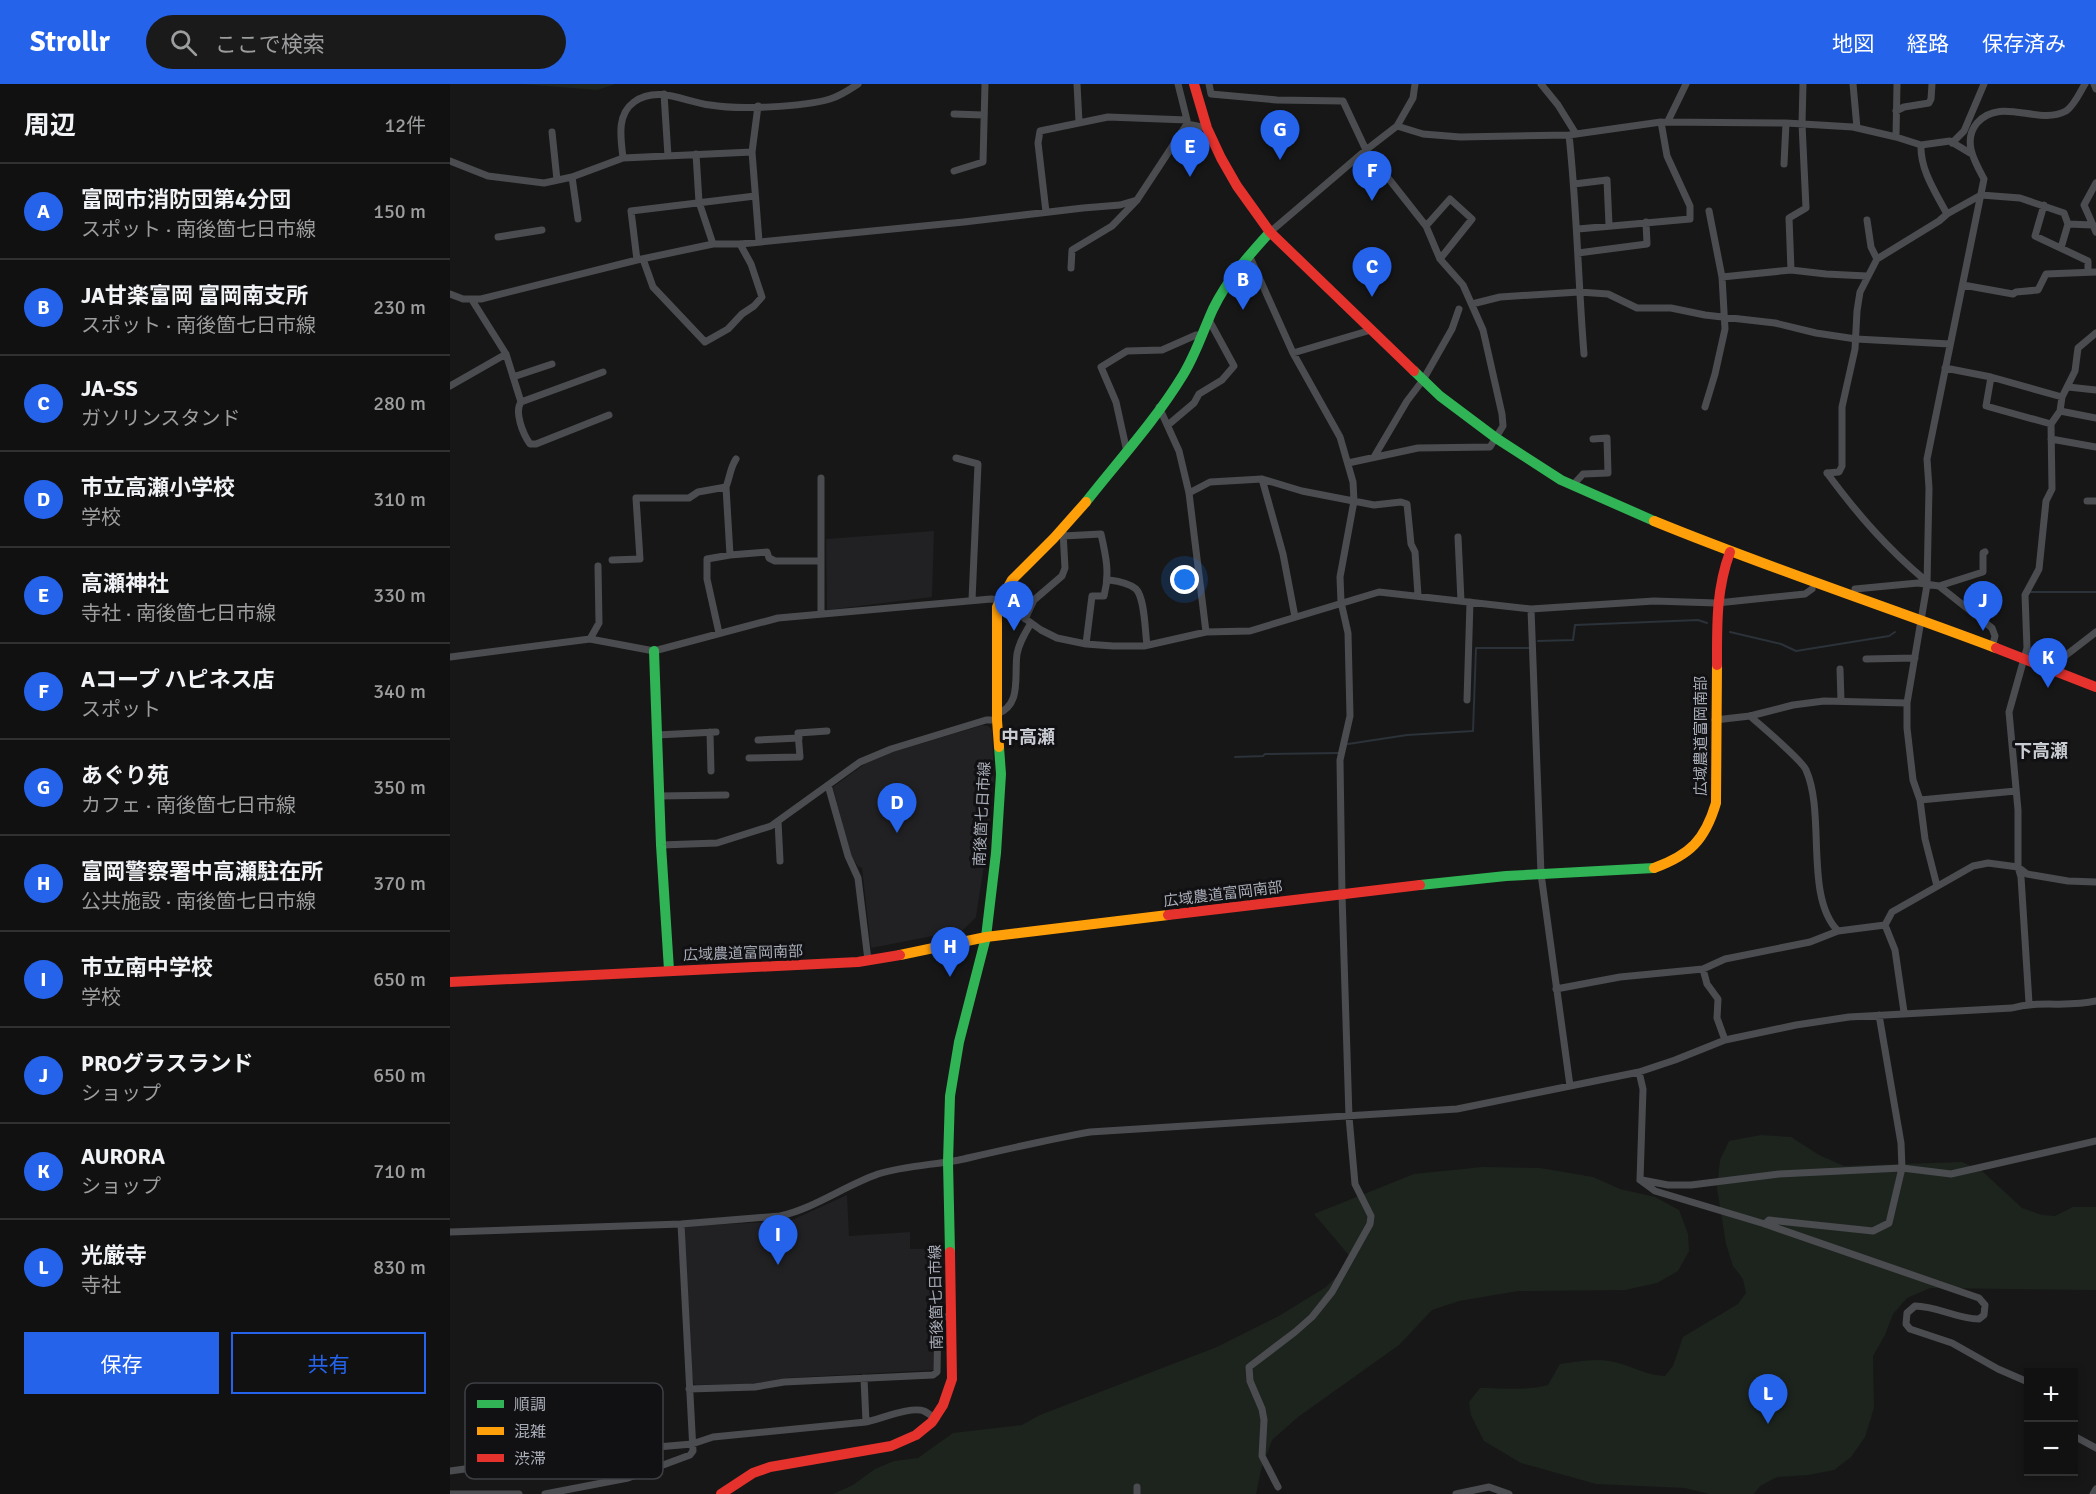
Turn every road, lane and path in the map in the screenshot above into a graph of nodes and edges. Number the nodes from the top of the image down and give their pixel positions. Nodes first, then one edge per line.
1 (858, 84) edge
2 (985, 84) edge
3 (1077, 84) edge
4 (1178, 84) edge
5 (1194, 84) edge
6 (1209, 84) edge
7 (1415, 84) edge
8 (1686, 84) edge
9 (1803, 84) edge
10 (1853, 84) edge
11 (1897, 84) edge
12 (1932, 84) edge
13 (1984, 84) edge
14 (2085, 84) edge
15 (2094, 84) edge
16 (1545, 86) edge
17 (2096, 89) edge
18 (664, 94) junction
19 (758, 106) junction
20 (1896, 111) junction
21 (954, 114) dead end
22 (983, 115) junction
23 (1665, 121) junction
24 (1187, 122) junction
25 (1079, 123) junction
26 (1786, 123) junction
27 (1802, 124) junction
28 (1397, 126) junction
29 (1207, 128) junction
30 (1857, 128) junction
31 (552, 132) dead end
32 (1572, 134) junction
33 (1896, 136) junction
34 (1952, 143) junction
35 (1921, 145) junction
36 (1366, 150) junction
37 (752, 152) junction
38 (1970, 153) junction
39 (696, 154) junction
40 (668, 156) junction
41 (623, 158) junction
42 (450, 161) edge
43 (1784, 164) dead end
44 (954, 171) dead end
45 (572, 177) junction
46 (557, 180) junction
47 (2096, 183) edge
48 (1574, 184) junction
49 (1981, 195) junction
50 (755, 196) junction
51 (1137, 200) junction
52 (699, 202) junction
53 (2044, 206) junction
54 (1708, 211) dead end
55 (1046, 212) junction
56 (1947, 214) junction
57 (578, 219) dead end
58 (1867, 220) dead end
59 (1646, 222) junction
60 (2068, 224) junction
61 (1609, 225) junction
62 (1426, 226) junction
63 (2094, 228) edge
64 (1578, 229) junction
65 (542, 230) dead end
66 (1270, 232) junction
67 (498, 237) dead end
68 (759, 242) junction
69 (713, 243) junction
70 (740, 244) junction
71 (2061, 248) junction
72 (1578, 252) junction
73 (1249, 255) junction
74 (1440, 258) junction
75 (1877, 258) junction
76 (640, 260) junction
77 (1071, 268) dead end
78 (1791, 270) junction
79 (2092, 272) edge
80 (1867, 276) junction
81 (1722, 277) junction
82 (1963, 285) junction
83 (1579, 292) junction
84 (450, 294) edge
85 (472, 300) junction
86 (1472, 304) junction
87 (1460, 309) dead end
88 (1726, 317) junction
89 (1209, 320) junction
90 (1371, 330) junction
91 (2096, 333) edge
92 (1203, 335) junction
93 (1856, 339) junction
94 (1950, 344) junction
95 (1293, 353) junction
96 (506, 354) junction
97 (1584, 354) dead end
98 (552, 364) dead end
99 (1945, 368) junction
100 (603, 372) dead end
101 (1991, 377) junction
102 (513, 378) junction
103 (1423, 380) junction
104 (450, 386) edge
105 (2068, 387) junction
106 (2096, 390) edge
107 (2062, 397) junction
108 (521, 402) junction
109 (1706, 407) dead end
110 (1159, 408) junction
111 (2060, 411) junction
112 (609, 415) dead end
113 (2096, 418) edge
114 (2051, 424) junction
115 (1168, 425) junction
116 (1496, 438) junction
117 (1593, 439) dead end
118 (2051, 439) junction
119 (2096, 447) edge
120 (1127, 452) junction
121 (956, 458) dead end
122 (1374, 458) junction
123 (736, 459) dead end
124 (1348, 463) junction
125 (821, 478) dead end
126 (1262, 479) junction
127 (1573, 485) junction
128 (726, 487) junction
129 (1189, 493) junction
130 (1354, 501) junction
131 (2087, 501) dead end
132 (2096, 501) edge
133 (1063, 532) junction
134 (1458, 537) dead end
135 (1730, 552) junction
136 (1985, 552) dead end
137 (730, 555) junction
138 (612, 560) dead end
139 (821, 561) junction
140 (598, 566) dead end
141 (1109, 580) junction
142 (1926, 583) junction
143 (1939, 586) junction
144 (1812, 589) dead end
145 (1855, 589) dead end
146 (1418, 595) junction
147 (972, 600) junction
148 (999, 600) junction
149 (1461, 601) junction
150 (1341, 602) junction
151 (1470, 602) junction
152 (1717, 603) junction
153 (1531, 609) junction
154 (821, 614) junction
155 (1295, 616) junction
156 (1922, 620) junction
157 (1028, 621) junction
158 (1206, 632) junction
159 (2096, 632) edge
160 (719, 633) junction
161 (590, 639) junction
162 (1086, 644) junction
163 (1147, 645) junction
164 (1992, 648) junction
165 (654, 651) junction
166 (450, 657) edge
167 (1915, 658) junction
168 (1866, 659) dead end
169 (2024, 660) junction
170 (1840, 669) dead end
171 (2055, 672) junction
172 (2096, 687) edge
173 (1467, 700) dead end
174 (1841, 701) junction
175 (1907, 703) junction
176 (1750, 716) junction
177 (997, 717) junction
178 (1715, 720) junction
179 (827, 731) dead end
180 (657, 735) junction
181 (799, 738) junction
182 (758, 740) dead end
183 (749, 758) dead end
184 (711, 771) dead end
185 (828, 785) junction
186 (2016, 791) junction
187 (726, 795) dead end
188 (659, 796) junction
189 (1920, 800) junction
190 (778, 821) junction
191 (661, 845) junction
192 (780, 861) dead end
193 (2018, 867) junction
194 (1541, 874) junction
195 (2096, 882) edge
196 (1937, 886) junction
197 (1342, 895) junction
198 (1886, 925) junction
199 (1838, 931) junction
200 (986, 937) junction
201 (868, 960) junction
202 (1703, 969) junction
203 (669, 970) junction
204 (450, 982) edge
205 (1556, 989) junction
206 (2096, 1001) edge
207 (2029, 1003) junction
208 (1904, 1012) junction
209 (1879, 1015) junction
210 (1725, 1040) junction
211 (1639, 1072) junction
212 (1570, 1086) junction
213 (1349, 1117) junction
214 (2096, 1141) edge
215 (948, 1162) junction
216 (1902, 1168) junction
217 (1640, 1180) junction
218 (681, 1224) junction
219 (1765, 1224) junction
220 (450, 1232) edge
221 (952, 1317) junction
222 (864, 1378) junction
223 (2024, 1380) edge
224 (689, 1389) junction
225 (936, 1419) junction
226 (866, 1422) junction
227 (2078, 1439) edge
228 (692, 1444) junction
229 (663, 1446) edge
230 (2096, 1448) edge
231 (663, 1465) edge
232 (465, 1469) edge
233 (450, 1471) edge
234 (623, 1479) edge
235 (1278, 1487) dead end
236 (2096, 1489) edge
237 (450, 1494) edge
238 (519, 1494) edge
239 (545, 1494) edge
240 (722, 1494) edge
241 (1456, 1494) edge
242 (1509, 1494) edge
243 (2093, 1494) edge

1 - 19 street
2 - 22 street
3 - 25 street
4 - 24 street
5 - 29 street
6 - 36 street
7 - 28 street
8 - 23 street
9 - 27 street
10 - 30 street
11 - 20 street
12 - 20 street
13 - 34 street
14 - 38 street
15 - 17 street
16 - 32 street
18 - 19 street
18 - 40 street
18 - 41 street
19 - 37 street
20 - 33 street
21 - 22 street
22 - 44 street
23 - 26 street
23 - 32 street
23 - 59 street
24 - 25 street
24 - 29 street
24 - 51 street
25 - 55 street
26 - 27 street
26 - 43 street
27 - 30 street
27 - 78 street
28 - 32 street
28 - 36 street
29 - 66 street
30 - 33 street
31 - 46 street
32 - 48 street
33 - 35 street
34 - 35 street
34 - 38 street
35 - 56 street
36 - 62 street
36 - 66 street
37 - 39 street
37 - 50 street
38 - 49 street
39 - 40 street
39 - 52 street
40 - 41 street
41 - 45 street
42 - 46 street
45 - 46 street
45 - 57 street
47 - 63 street
48 - 61 street
48 - 64 street
49 - 53 street
49 - 56 street
49 - 82 street
50 - 52 street
50 - 68 street
51 - 55 street
51 - 77 street
52 - 69 street
52 - 76 street
53 - 60 street
53 - 71 street
54 - 81 street
55 - 68 street
56 - 75 street
58 - 75 street
59 - 61 street
59 - 72 street
60 - 63 street
60 - 71 street
61 - 64 street
62 - 74 street
62 - 74 street
64 - 72 street
65 - 67 street
66 - 73 street, 南後箇七日市線
66 - 90 street
68 - 70 street
69 - 70 street
69 - 76 street
70 - 76 street
71 - 79 street
72 - 83 street
73 - 89 street, 南後箇七日市線
73 - 95 street
74 - 86 street
75 - 80 street
76 - 85 street
78 - 80 street
78 - 81 street
79 - 82 street
80 - 93 street
81 - 88 street
82 - 94 street
83 - 86 street
83 - 88 street
83 - 97 street
84 - 85 street
85 - 96 street
86 - 116 street
87 - 103 street
88 - 93 street
88 - 109 street
89 - 92 street, 南後箇七日市線
89 - 115 street
90 - 95 street
90 - 103 street
91 - 105 street
92 - 110 street, 南後箇七日市線
92 - 120 street
93 - 94 street
93 - 142 street
94 - 99 street
95 - 124 street
96 - 102 street
96 - 104 street
98 - 102 street
99 - 101 street
99 - 142 street
100 - 108 street
101 - 107 street
101 - 114 street
102 - 108 street
103 - 116 street
103 - 122 street
105 - 106 street
105 - 107 street
107 - 111 street
108 - 112 street
110 - 115 street
110 - 120 street, 南後箇七日市線
111 - 113 street
111 - 114 street
114 - 118 street
115 - 129 street
116 - 122 street
116 - 127 street
117 - 127 street
118 - 119 street
118 - 169 street
120 - 133 street, 南後箇七日市線
121 - 147 street
122 - 124 street
123 - 128 street
124 - 130 street
125 - 139 street
126 - 129 street
126 - 130 street
126 - 155 street
127 - 135 street
128 - 137 street
128 - 138 street
129 - 158 street
130 - 146 street
130 - 150 street
131 - 132 street
133 - 141 street
133 - 148 street, 南後箇七日市線
133 - 157 street
134 - 149 street
135 - 152 street, 広域農道富岡南部
135 - 156 street
136 - 143 street
137 - 139 street
137 - 160 street
139 - 154 street
140 - 161 street
141 - 162 street
141 - 163 street
142 - 143 street
142 - 145 street
142 - 156 street
143 - 164 street
144 - 152 street
146 - 149 street
146 - 150 street
147 - 148 street
147 - 154 street
148 - 157 street
148 - 177 street, 南後箇七日市線
149 - 151 street
150 - 155 street
150 - 197 street
151 - 153 street
151 - 173 street
152 - 153 street
152 - 178 street, 広域農道富岡南部
153 - 194 street
154 - 160 street
155 - 158 street
156 - 164 street
156 - 167 street
157 - 162 street
157 - 177 street
158 - 163 street
159 - 171 street
160 - 165 street
161 - 165 street
161 - 166 street
162 - 163 street
164 - 169 street
165 - 180 street
167 - 168 street
167 - 175 street
169 - 171 street
169 - 186 street
170 - 174 street
171 - 172 street
174 - 175 street
174 - 176 street
175 - 189 street
176 - 178 street
176 - 199 street
177 - 185 street
177 - 200 street, 南後箇七日市線
178 - 194 street, 広域農道富岡南部
179 - 181 street
180 - 184 street
180 - 188 street
181 - 182 street
181 - 183 street
185 - 190 street
185 - 201 street
186 - 189 street
186 - 193 street
187 - 188 street
188 - 191 street
189 - 196 street
190 - 191 street
190 - 192 street
191 - 203 street
193 - 195 street
193 - 196 street
193 - 207 street
194 - 197 street, 広域農道富岡南部
194 - 205 street
196 - 198 street
197 - 200 street, 広域農道富岡南部
197 - 213 street
198 - 199 street
198 - 208 street
199 - 202 street
200 - 201 street, 広域農道富岡南部
200 - 215 street, 南後箇七日市線
201 - 203 street, 広域農道富岡南部
202 - 205 street
202 - 210 street
203 - 204 street, 広域農道富岡南部
205 - 212 street
206 - 207 street
207 - 208 street
208 - 209 street
209 - 210 street
209 - 216 street
210 - 211 street
211 - 212 street
211 - 217 street
212 - 213 street
213 - 215 street
213 - 235 street
214 - 216 street
215 - 218 street
215 - 221 street, 南後箇七日市線
216 - 217 street
216 - 219 street
217 - 219 street
218 - 220 street
218 - 224 street
219 - 223 street
221 - 222 street
221 - 225 street, 南後箇七日市線
222 - 224 street
222 - 226 street
224 - 228 street
225 - 226 street
225 - 240 street
226 - 228 street
227 - 230 street
228 - 229 street
228 - 231 street
232 - 233 street
234 - 239 street
236 - 243 street
237 - 238 street
241 - 242 street

